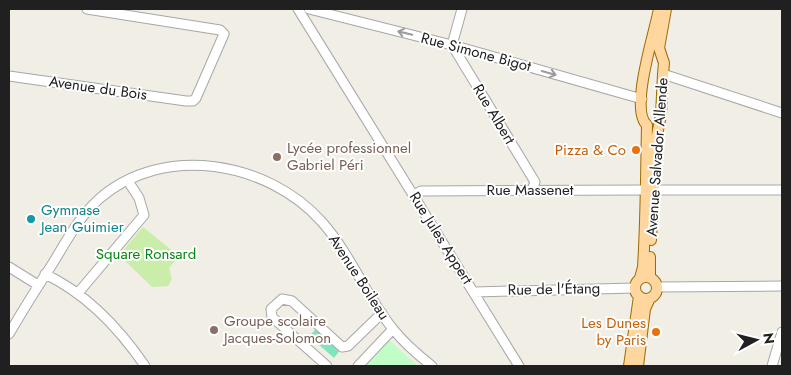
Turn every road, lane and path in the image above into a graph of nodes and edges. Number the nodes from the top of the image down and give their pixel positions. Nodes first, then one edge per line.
1 (87, 9) edge
2 (298, 9) edge
3 (309, 9) edge
4 (462, 9) edge
5 (659, 9) edge
6 (452, 45) junction
7 (649, 56) junction
8 (660, 56) junction
9 (664, 74) junction
10 (9, 76) edge
11 (642, 99) junction
12 (782, 113) edge
13 (658, 124) junction
14 (647, 125) junction
15 (128, 181) junction
16 (532, 190) junction
17 (651, 190) junction
18 (782, 190) edge
19 (414, 195) junction
20 (9, 267) edge
21 (45, 274) junction
22 (645, 277) junction
23 (38, 285) junction
24 (782, 286) edge
25 (657, 287) junction
26 (474, 292) junction
27 (636, 292) junction
28 (78, 293) junction
29 (650, 298) junction
30 (382, 314) junction
31 (393, 329) junction
32 (782, 332) edge
33 (9, 334) edge
34 (145, 366) edge
35 (327, 366) edge
36 (358, 366) edge
37 (432, 366) edge
38 (519, 366) edge
39 (629, 366) edge
40 (638, 366) edge
41 (772, 366) edge

1 - 10 street, Avenue du Bois
2 - 19 street, Rue Jules Appert
6 -> 3 street, Rue Simone Bigot
4 - 6 street
5 - 7 main road, Avenue Salvador Allende
5 - 8 main road, Avenue Salvador Allende
6 -> 11 street, Rue Simone Bigot
6 - 16 street, Rue Albert
7 - 8 main road
7 - 11 main road, Avenue Salvador Allende
8 - 9 main road, Avenue Salvador Allende
9 - 12 street
9 - 13 main road, Avenue Salvador Allende
11 - 14 main road, Avenue Salvador Allende
13 - 14 main road
13 - 17 main road, Avenue Salvador Allende
14 - 17 main road, Avenue Salvador Allende
15 - 21 street, Avenue Boileau
15 - 28 street
15 - 30 street, Avenue Boileau
16 - 17 street, Rue Massenet
16 - 19 street, Rue Massenet
17 - 18 street, Rue Massenet
17 - 22 main road, Avenue Salvador Allende
19 - 26 street, Rue Jules Appert
20 - 23 street
21 - 23 street, Avenue Boileau
21 - 28 street
22 - 25 main road
22 - 27 main road, Avenue Salvador Allende
23 - 33 street, Avenue Boileau
24 - 25 street
25 - 29 main road
26 - 27 street, Rue de l'Étang
26 - 38 street, Rue Jules Appert
27 - 29 main road
27 - 39 main road, Avenue Salvador Allende
28 - 34 street
29 - 40 main road
30 - 31 street, Avenue Boileau
30 - 35 street
31 - 36 street
31 - 37 street, Avenue Boileau
32 - 41 street

